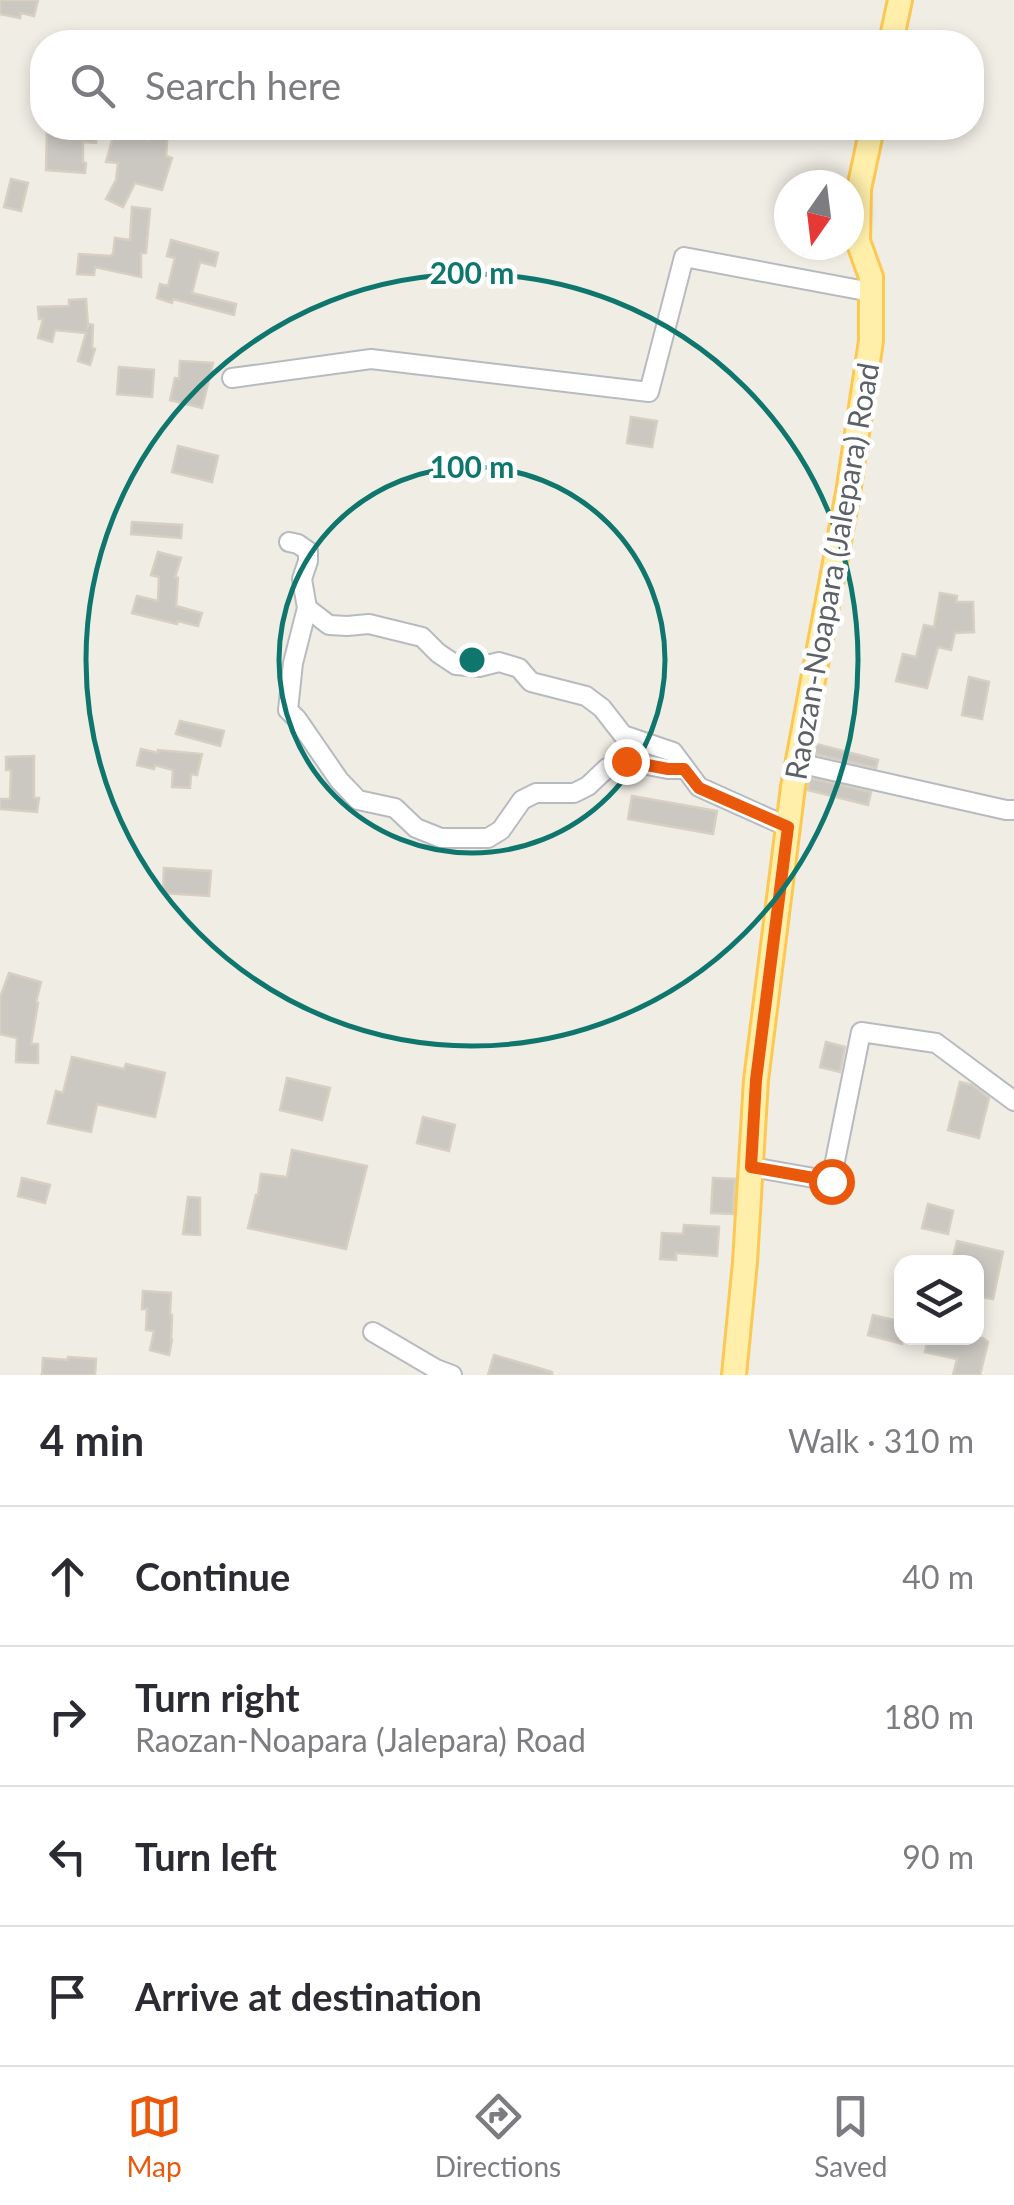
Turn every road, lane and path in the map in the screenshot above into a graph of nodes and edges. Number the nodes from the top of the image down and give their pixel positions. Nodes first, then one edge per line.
1 (900, 0) edge
2 (893, 30) edge
3 (869, 140) edge
4 (871, 292) junction
5 (232, 378) dead end
6 (289, 542) dead end
7 (307, 608) junction
8 (798, 763) junction
9 (684, 769) junction
10 (1014, 810) edge
11 (788, 827) junction
12 (1014, 1102) edge
13 (751, 1167) junction
14 (373, 1332) dead end
15 (452, 1375) edge
16 (734, 1375) edge

1 - 2 main road
3 - 4 main road, Raozan-Noapara (Jalepara) Road
4 - 5 street
4 - 8 main road, Raozan-Noapara (Jalepara) Road
6 - 7 street
7 - 9 street
7 - 9 street
8 - 10 street
8 - 11 main road, Raozan-Noapara (Jalepara) Road
9 - 11 street
11 - 13 main road, Raozan-Noapara (Jalepara) Road
12 - 13 street
13 - 16 main road, Raozan-Noapara (Jalepara) Road
14 - 15 street

